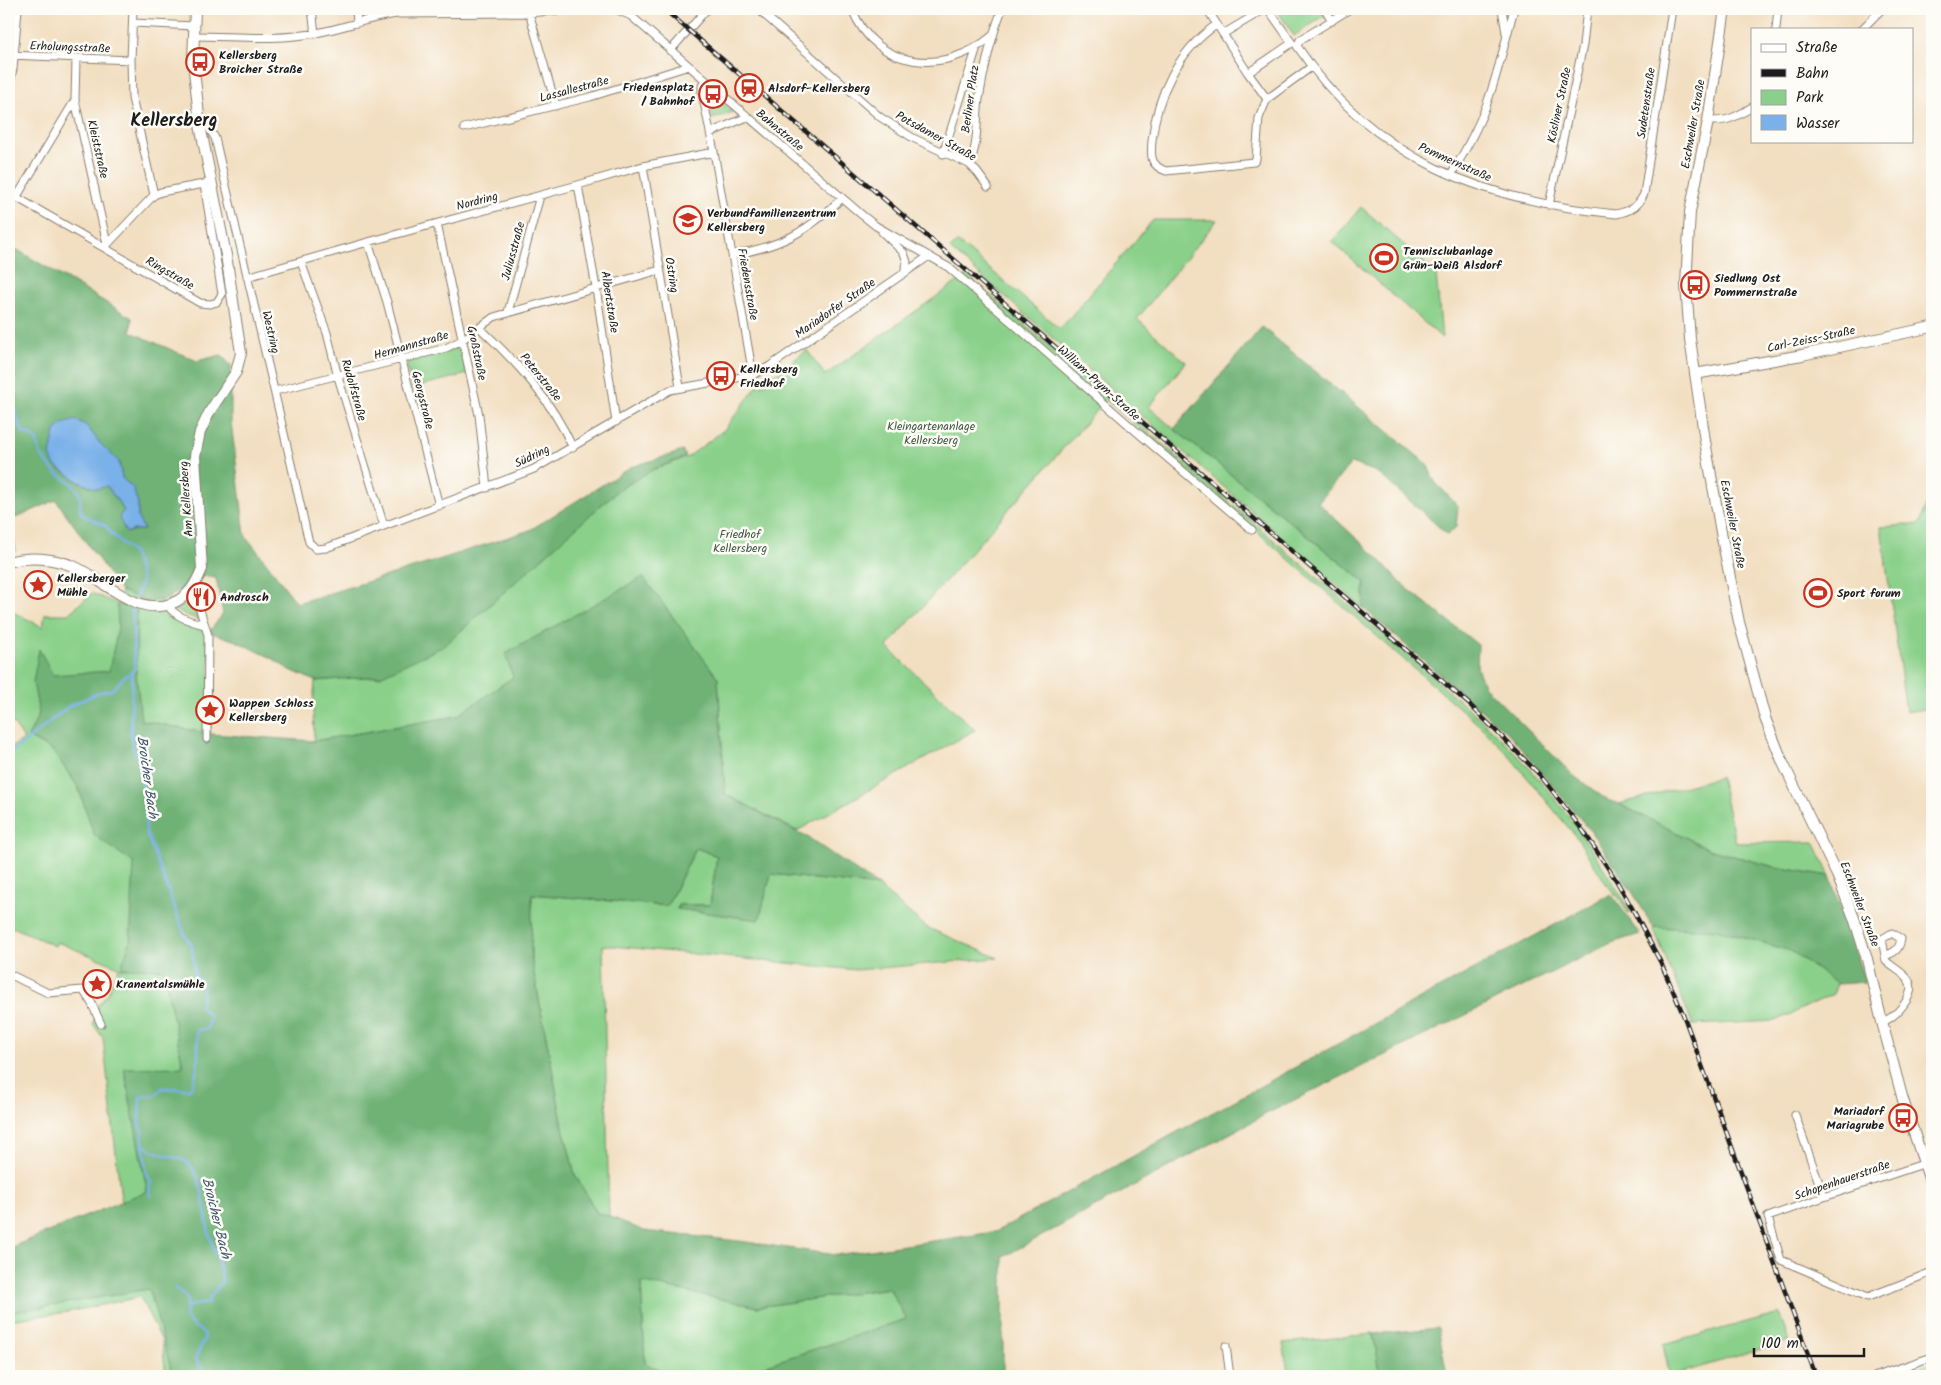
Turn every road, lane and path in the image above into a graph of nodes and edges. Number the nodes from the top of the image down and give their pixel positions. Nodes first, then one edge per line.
1 (18, 9) edge
2 (134, 9) edge
3 (195, 9) edge
4 (312, 9) edge
5 (356, 9) edge
6 (571, 9) edge
7 (615, 9) edge
8 (707, 9) edge
9 (758, 9) edge
10 (775, 9) edge
11 (852, 9) edge
12 (1002, 9) edge
13 (1207, 9) edge
14 (1267, 9) edge
15 (1325, 9) edge
16 (1350, 9) edge
17 (1502, 9) edge
18 (1514, 9) edge
19 (1587, 9) edge
20 (1672, 9) edge
21 (1724, 9) edge
22 (1778, 9) edge
23 (1882, 9) edge
24 (529, 11) edge
25 (768, 18) junction
26 (1332, 21) junction
27 (132, 23) junction
28 (357, 23) junction
29 (1216, 25) junction
30 (1776, 28) edge
31 (1863, 28) edge
32 (194, 31) junction
33 (315, 34) junction
34 (1223, 34) junction
35 (992, 36) junction
36 (1506, 43) junction
37 (977, 46) junction
38 (670, 51) junction
39 (12, 55) edge
40 (76, 59) junction
41 (131, 60) junction
42 (689, 66) junction
43 (1311, 67) junction
44 (1248, 73) junction
45 (705, 80) junction
46 (9, 86) edge
47 (1267, 99) junction
48 (75, 100) junction
49 (556, 106) junction
50 (1751, 108) edge
51 (747, 117) junction
52 (1708, 121) junction
53 (200, 125) junction
54 (464, 128) dead end
55 (710, 133) junction
56 (714, 152) junction
57 (944, 154) junction
58 (969, 164) junction
59 (643, 166) junction
60 (1451, 175) junction
61 (208, 183) junction
62 (578, 185) junction
63 (988, 187) dead end
64 (9, 193) edge
65 (154, 195) junction
66 (540, 196) junction
67 (16, 198) junction
68 (842, 198) junction
69 (1641, 200) joint
70 (1549, 205) junction
71 (437, 224) junction
72 (876, 226) junction
73 (368, 242) junction
74 (106, 246) junction
75 (732, 255) junction
76 (929, 256) junction
77 (301, 262) junction
78 (660, 270) junction
79 (904, 273) junction
80 (247, 277) junction
81 (596, 288) junction
82 (508, 312) junction
83 (1932, 327) edge
84 (480, 328) junction
85 (462, 340) junction
86 (402, 360) junction
87 (1695, 374) junction
88 (753, 375) junction
89 (338, 377) junction
90 (680, 387) junction
91 (275, 391) junction
92 (616, 422) junction
93 (573, 448) junction
94 (488, 488) junction
95 (439, 506) junction
96 (384, 526) junction
97 (1252, 530) dead end
98 (316, 549) joint
99 (9, 562) edge
100 (193, 588) junction
101 (167, 605) junction
102 (205, 625) junction
103 (207, 739) dead end
104 (1886, 956) dead end
105 (9, 974) edge
106 (1882, 1022) junction
107 (101, 1024) dead end
108 (1795, 1115) dead end
109 (1928, 1163) edge
110 (1932, 1187) edge
111 (1824, 1197) junction
112 (1932, 1272) edge
113 (1226, 1346) dead end
114 (1932, 1357) edge
115 (1230, 1376) edge
116 (1876, 1376) edge

1 - 39 street
2 - 27 street
3 - 32 street, Am Kellersberg
4 - 33 street
5 - 28 street
6 - 24 street
7 - 38 street, Bahnstraße
8 - 38 street
9 - 25 street, Potsdamer Straße
10 - 25 street
11 - 37 street
12 - 35 street, Berliner Platz
13 - 29 street
14 - 34 street
14 - 44 street
15 - 26 street
16 - 26 street
17 - 36 street
18 - 36 street
19 - 70 street, Kösliner Straße
20 - 69 street, Sudetenstraße
21 - 52 street, Eschweiler Straße
22 - 30 street
23 - 31 street
24 - 28 street
24 - 49 street
25 - 57 street, Potsdamer Straße
26 - 43 street, Pommernstraße
27 - 32 street
27 - 41 street
28 - 33 street
29 - 34 street
29 - 47 street
32 - 33 street
32 - 53 street, Am Kellersberg
34 - 44 street
35 - 37 street
35 - 58 street, Berliner Platz
36 - 60 street
37 - 57 street, Berliner Platz
38 - 42 street, Bahnstraße
39 - 40 street, Erholungsstraße
39 - 46 street
40 - 41 street, Erholungsstraße
40 - 48 street, Kleiststraße
41 - 65 street
42 - 45 street, Bahnstraße
42 - 49 street, Lassallestraße
43 - 47 street
43 - 60 street, Pommernstraße
44 - 47 street
45 - 51 street, Bahnstraße
45 - 55 street, Friedensstraße
48 - 67 street
48 - 74 street, Kleiststraße
49 - 54 street, Lassallestraße
50 - 52 street
51 - 55 street
51 - 68 street, Bahnstraße
52 - 87 street, Eschweiler Straße
53 - 61 street, Am Kellersberg
53 - 80 street, Westring
55 - 56 street, Friedensstraße
56 - 59 street, Nordring
56 - 75 street, Friedensstraße
57 - 58 street, Potsdamer Straße
58 - 63 street, Potsdamer Straße
59 - 62 street, Nordring
59 - 78 street, Ostring
60 - 70 street, Pommernstraße
61 - 65 street
61 - 74 street, Ringstraße
61 - 100 street, Am Kellersberg
62 - 66 street, Nordring
62 - 81 street, Albertstraße
64 - 67 street, Ringstraße
65 - 74 street
66 - 71 street, Nordring
66 - 82 street, Juliusstraße
67 - 74 street, Ringstraße
68 - 72 street, Bahnstraße
68 - 75 street
69 - 70 street, Pommernstraße
71 - 73 street, Nordring
71 - 85 street, Großstraße
72 - 76 street, Bahnstraße
72 - 79 street, Bahnstraße
73 - 77 street, Nordring
73 - 86 street, Georgstraße
75 - 88 street, Friedensstraße
76 - 79 street, Mariadorfer Straße
76 - 97 street, William-Prym-Straße
77 - 80 street, Nordring
77 - 89 street, Rudolfstraße
78 - 81 street, Hermannstraße
78 - 90 street, Ostring
79 - 88 street, Mariadorfer Straße
80 - 91 street, Westring
81 - 82 street, Hermannstraße
81 - 92 street, Albertstraße
82 - 84 street, Hermannstraße
83 - 87 street, Carl-Zeiss-Straße
84 - 85 street, Hermannstraße
84 - 93 street, Peterstraße
85 - 86 street, Hermannstraße
85 - 94 street, Großstraße
86 - 89 street, Hermannstraße
86 - 95 street, Georgstraße
87 - 106 street, Eschweiler Straße
88 - 90 street, Südring
89 - 91 street, Hermannstraße
89 - 96 street, Rudolfstraße
90 - 92 street, Südring
91 - 98 street, Westring
92 - 93 street, Südring
93 - 94 street, Südring
94 - 95 street, Südring
95 - 96 street, Südring
96 - 98 street, Südring
99 - 101 street
100 - 101 street
100 - 102 street
101 - 102 street
102 - 103 street
104 - 106 street, Eschweiler Straße
105 - 107 street
106 - 109 street, Eschweiler Straße
108 - 111 street
109 - 110 street, Eschweiler Straße
109 - 111 street, Schopenhauerstraße
111 - 112 street, Schopenhauerstraße
113 - 115 street
114 - 116 street

